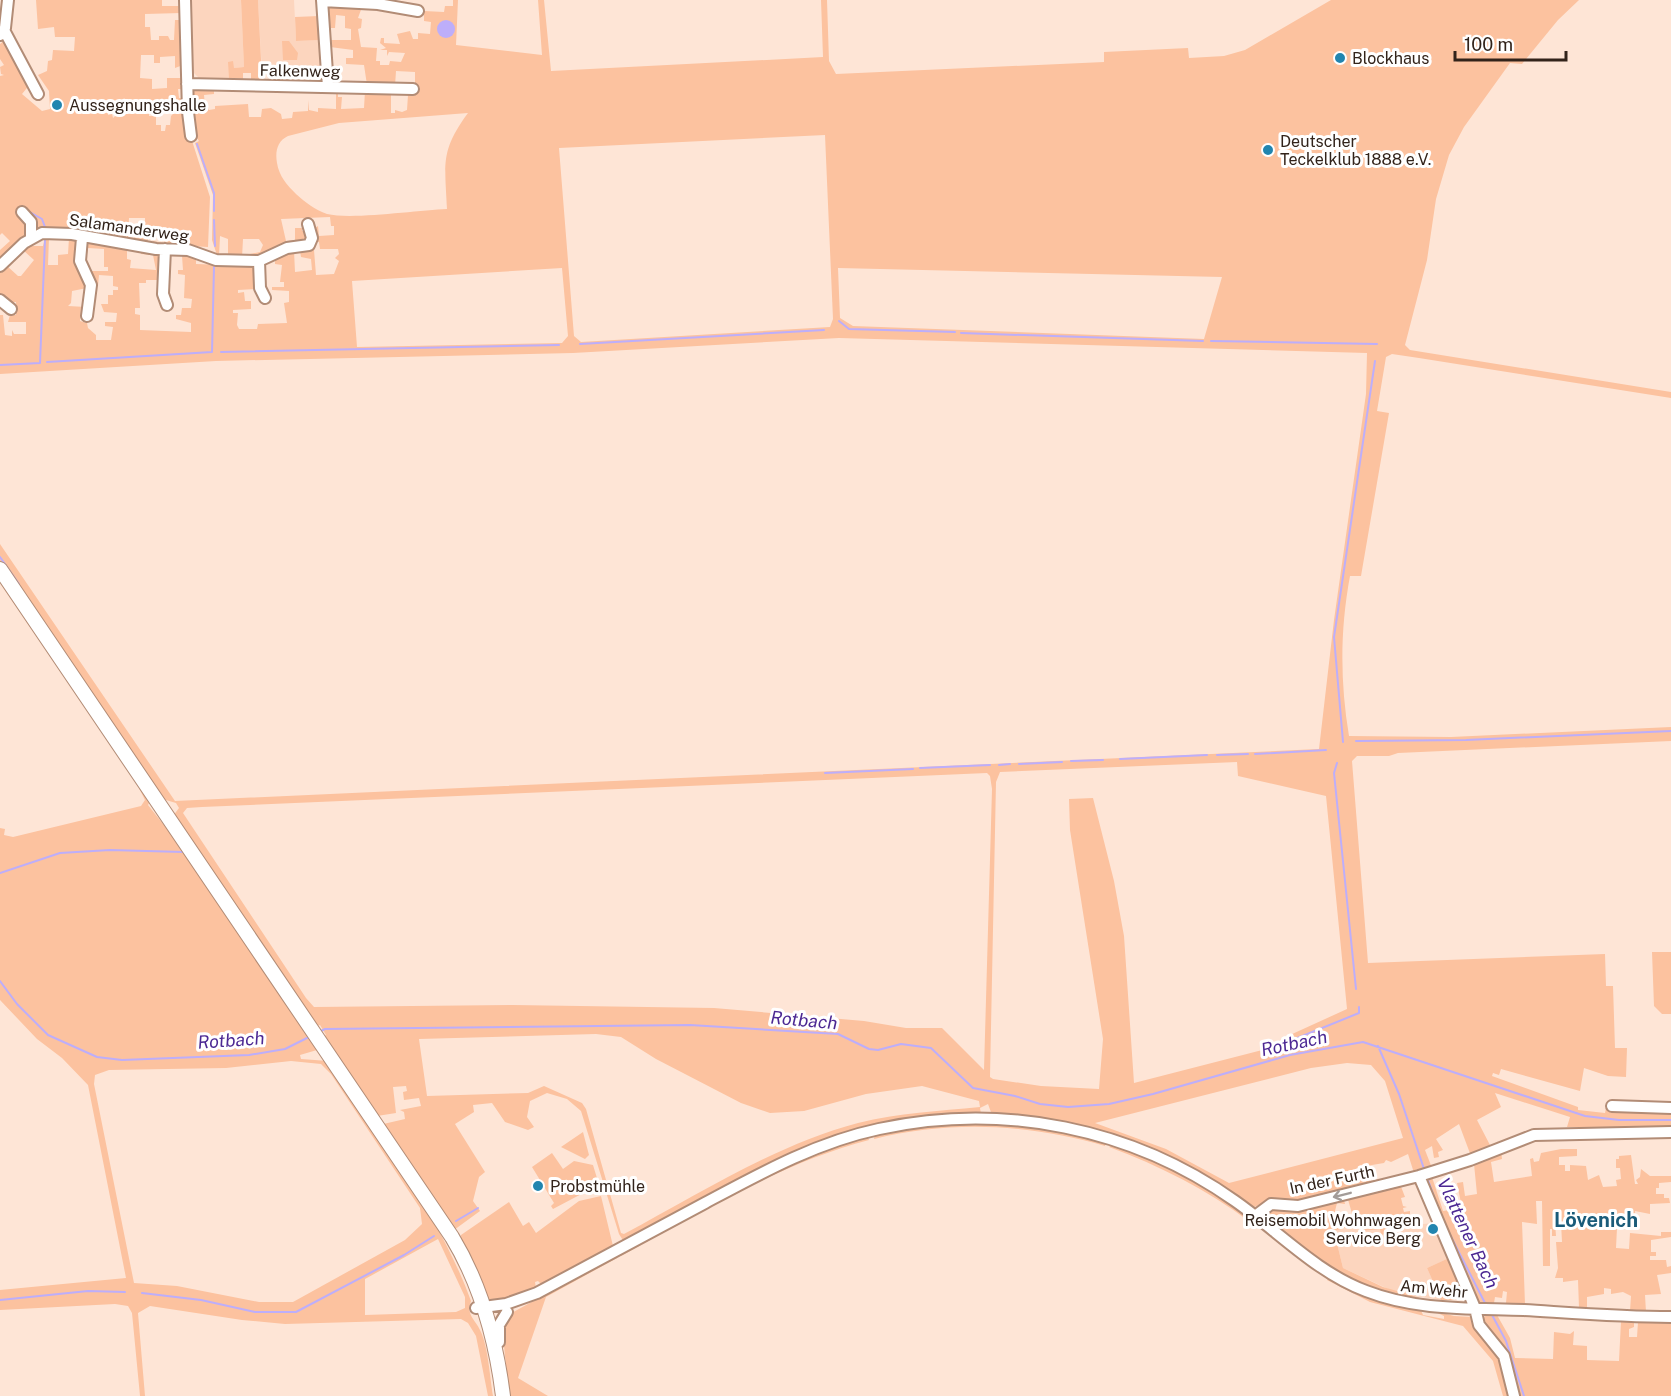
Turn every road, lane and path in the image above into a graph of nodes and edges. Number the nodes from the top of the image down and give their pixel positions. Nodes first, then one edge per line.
1 (8, 0) edge
2 (185, 0) edge
3 (322, 1) edge
4 (417, 11) dead end
5 (2, 33) edge
6 (187, 84) junction
7 (328, 87) junction
8 (413, 89) dead end
9 (38, 94) dead end
10 (191, 136) dead end
11 (22, 212) dead end
12 (308, 224) dead end
13 (82, 238) junction
14 (31, 239) junction
15 (165, 249) junction
16 (259, 261) junction
17 (0, 266) edge
18 (265, 298) dead end
19 (0, 300) edge
20 (167, 305) dead end
21 (11, 309) dead end
22 (87, 316) dead end
23 (0, 569) edge
24 (1612, 1106) dead end
25 (1671, 1108) edge
26 (1671, 1132) edge
27 (1424, 1175) junction
28 (1255, 1216) junction
29 (537, 1293) junction
30 (1484, 1309) junction
31 (507, 1312) junction
32 (482, 1314) junction
33 (1671, 1317) edge
34 (500, 1376) junction
35 (495, 1396) edge
36 (503, 1396) edge
37 (1514, 1396) edge

1 - 5 street
2 - 6 street
3 - 4 street
3 - 7 street
5 - 9 street
6 - 7 street, Falkenweg
6 - 10 street
7 - 8 street, Falkenweg
11 - 14 street
12 - 16 street, Salamanderweg
13 - 14 street, Salamanderweg
13 - 15 street, Salamanderweg
13 - 22 street
14 - 17 street
15 - 16 street, Salamanderweg
15 - 20 street
16 - 18 street
19 - 21 street
23 - 32 main road
24 - 25 street
26 - 27 street, In der Furth
27 -> 28 street, In der Furth
27 - 30 street
28 - 29 street, Am Wehr
28 - 30 street, Am Wehr
29 - 31 street
29 - 32 street
30 - 33 street, Am Wehr
30 - 37 street
31 - 32 street
31 - 34 street
32 - 34 main road
32 - 35 main road
34 - 36 main road

